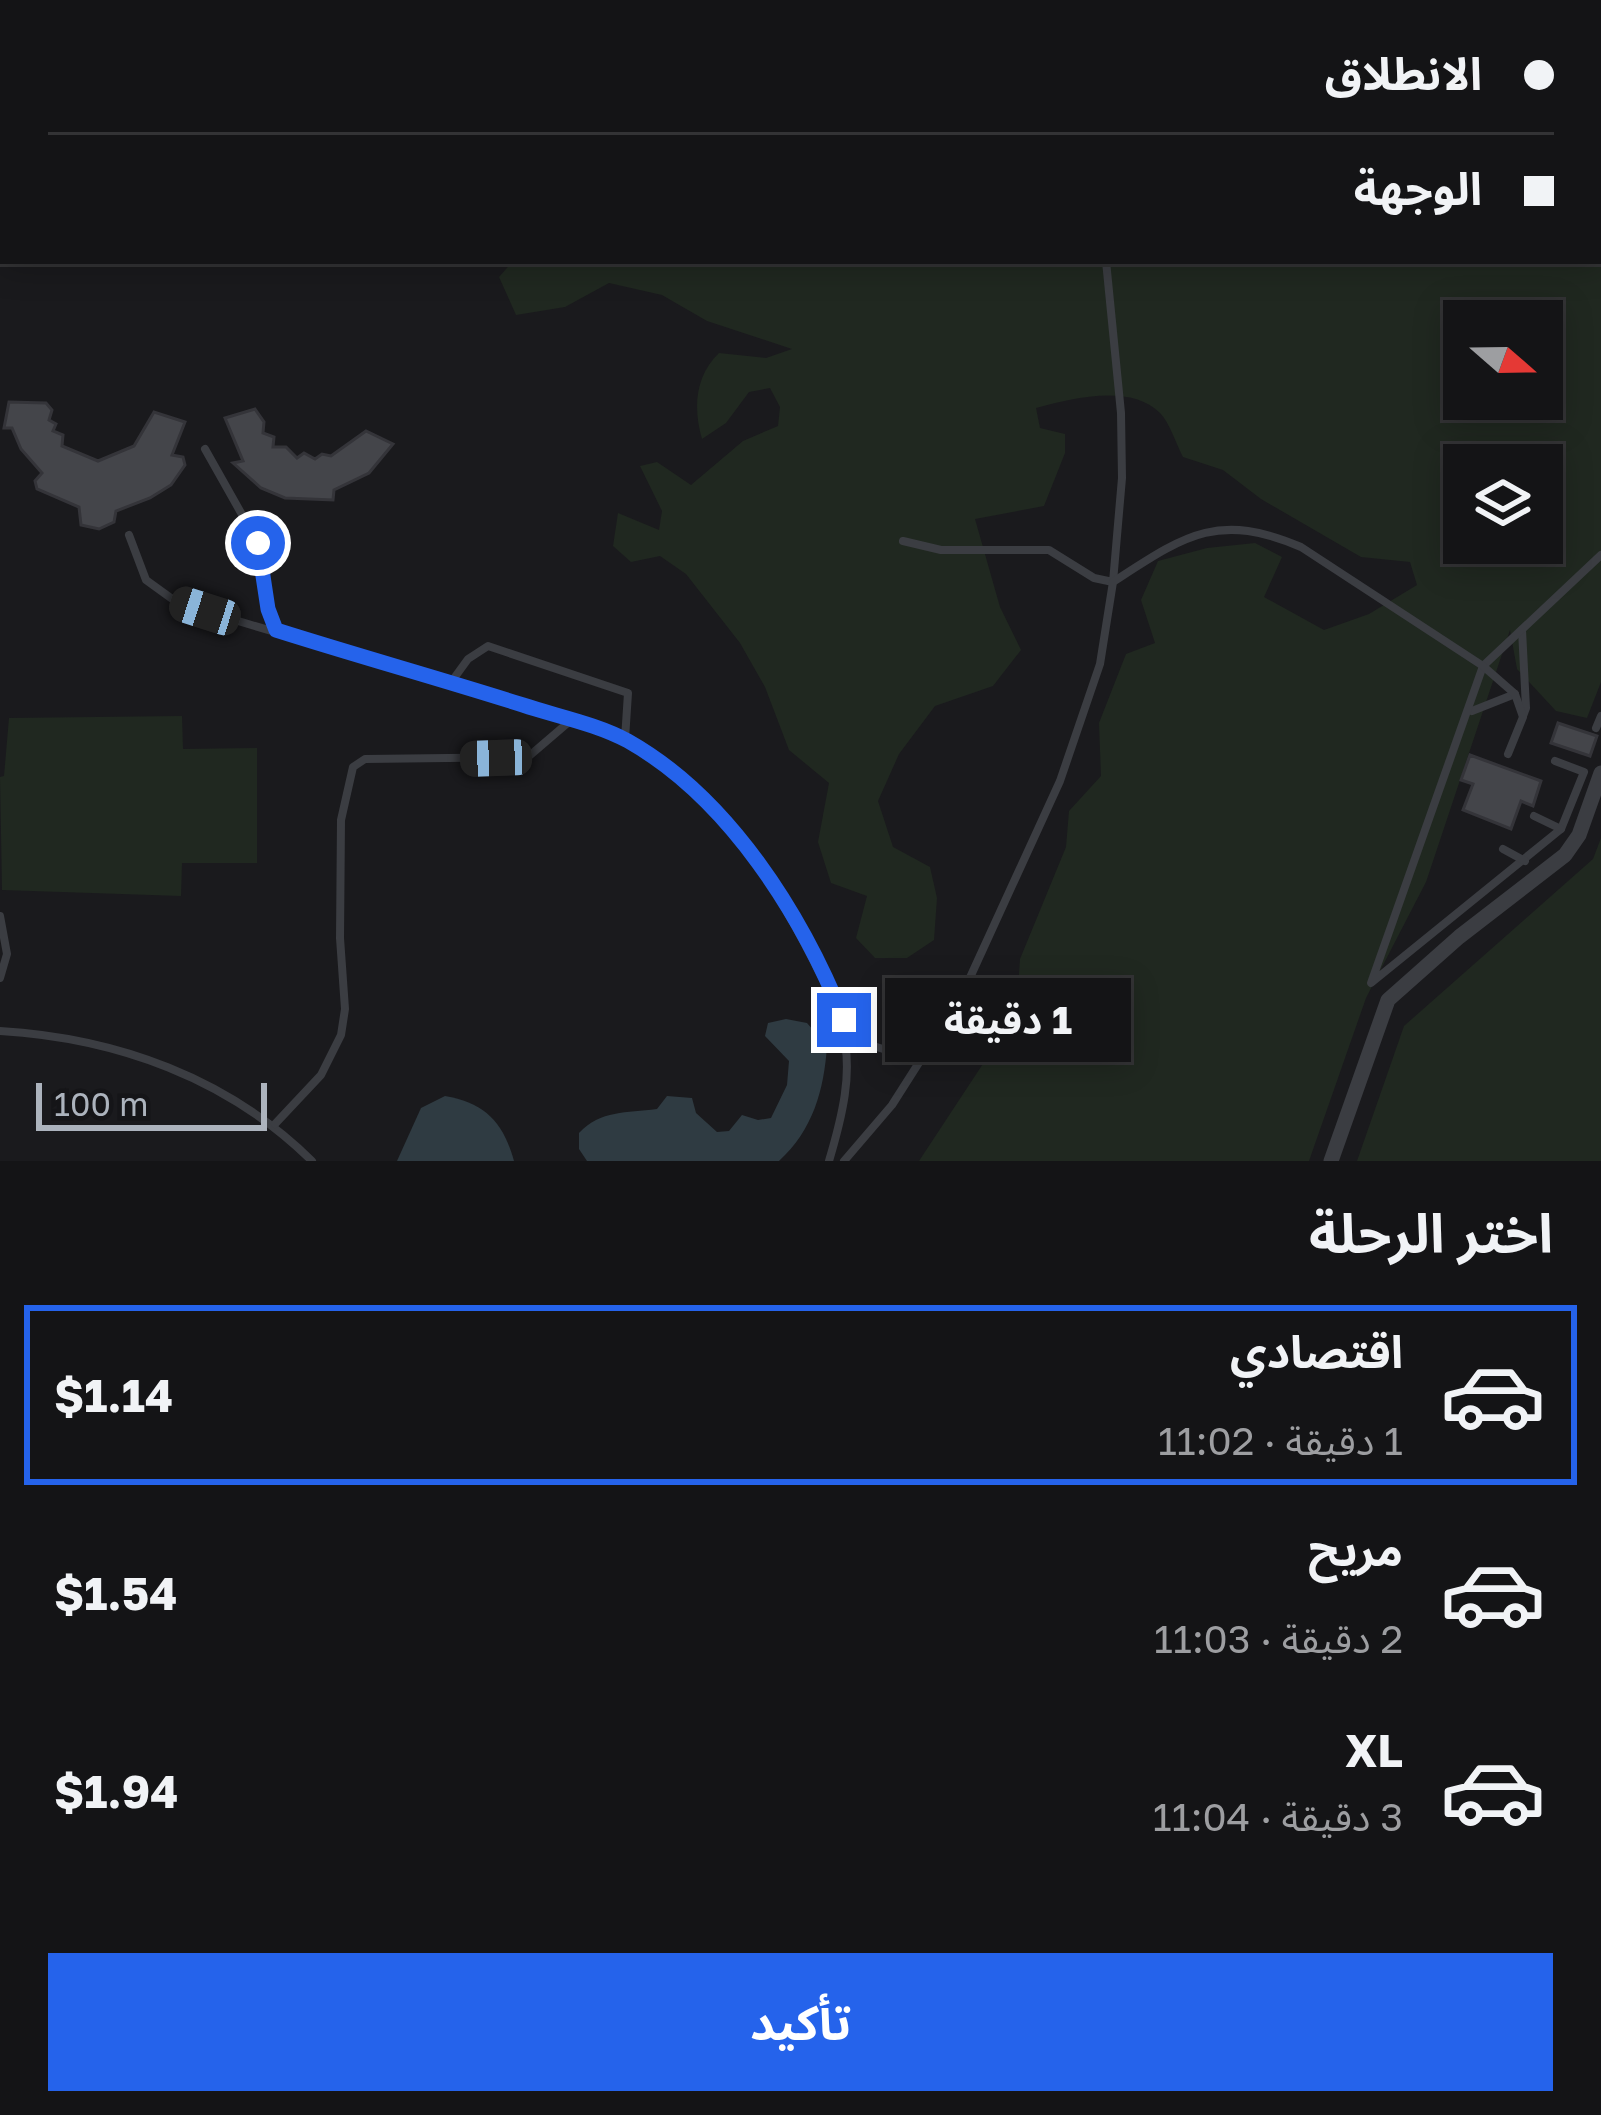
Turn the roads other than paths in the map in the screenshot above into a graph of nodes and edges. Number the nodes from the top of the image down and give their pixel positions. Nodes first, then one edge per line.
1 (1106, 264) edge
2 (205, 449) dead end
3 (129, 535) dead end
4 (903, 541) dead end
5 (1601, 556) edge
6 (1113, 582) junction
7 (1522, 629) junction
8 (276, 630) junction
9 (1483, 665) junction
10 (452, 680) junction
11 (1515, 694) junction
12 (1470, 712) junction
13 (1522, 716) junction
14 (1601, 716) edge
15 (571, 721) junction
16 (1596, 728) dead end
17 (625, 739) junction
18 (1508, 754) dead end
19 (1555, 761) dead end
20 (1601, 773) edge
21 (1534, 816) dead end
22 (1561, 829) junction
23 (1503, 849) dead end
24 (1525, 861) junction
25 (0, 916) edge
26 (0, 978) edge
27 (844, 1020) junction
28 (0, 1031) edge
29 (937, 1039) junction
30 (275, 1124) junction
31 (312, 1161) edge
32 (829, 1161) edge
33 (844, 1161) edge
34 (1330, 1161) edge

1 - 6 lane
2 - 8 lane
3 - 8 lane
4 - 6 lane
5 - 7 lane
6 - 9 lane
6 - 29 lane
7 - 9 lane
7 - 13 lane
8 - 10 lane
9 - 11 lane
9 - 12 lane
10 - 15 lane
10 - 17 lane
11 - 12 lane
11 - 13 lane
12 - 24 lane
13 - 18 lane
14 - 16 lane
15 - 17 lane
15 - 30 lane
17 - 27 lane
19 - 22 lane
20 - 34 street
21 - 22 lane
22 - 24 lane
23 - 24 lane
25 - 26 lane
27 - 29 lane
27 - 32 lane
28 - 30 lane
29 - 33 lane
30 - 31 lane

